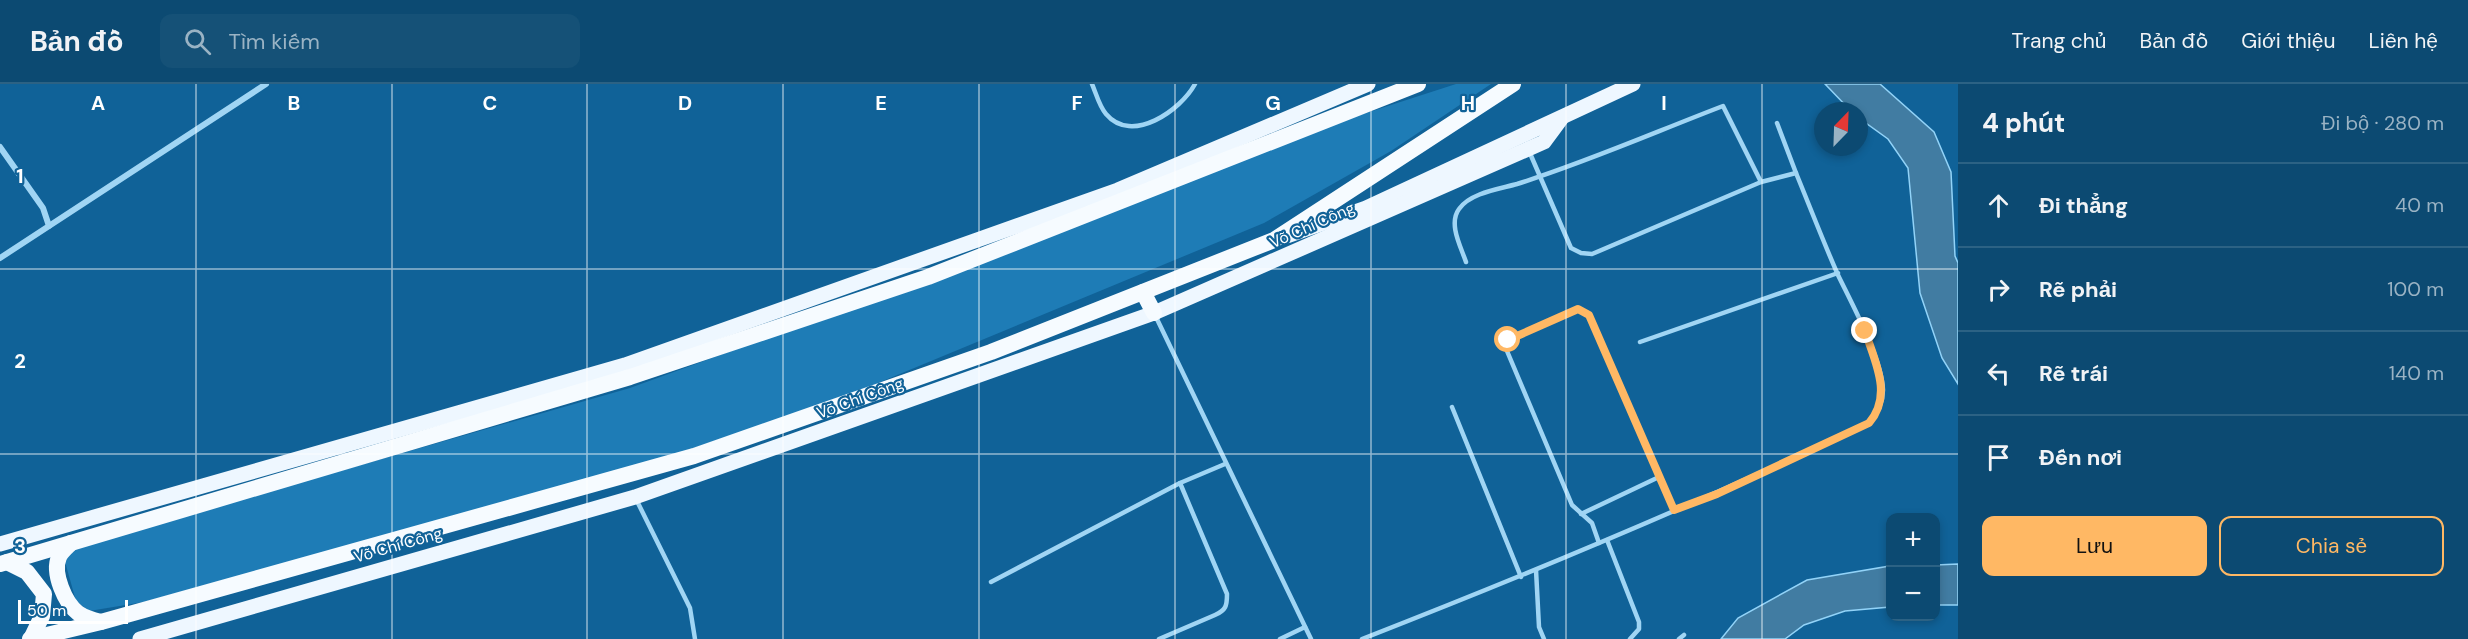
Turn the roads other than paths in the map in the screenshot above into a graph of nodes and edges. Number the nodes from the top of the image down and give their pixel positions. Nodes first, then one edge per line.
1 (266, 84) edge
2 (1092, 84) edge
3 (1195, 84) edge
4 (1368, 84) edge
5 (1418, 84) edge
6 (1513, 84) edge
7 (1633, 84) edge
8 (1561, 119) junction
9 (1777, 123) dead end
10 (0, 147) edge
11 (1528, 150) junction
12 (1796, 173) junction
13 (1540, 177) junction
14 (1761, 182) junction
15 (49, 226) junction
16 (1274, 240) junction
17 (0, 258) edge
18 (1466, 262) dead end
19 (1838, 273) junction
20 (1143, 292) junction
21 (1154, 313) junction
22 (1640, 342) dead end
23 (1452, 407) dead end
24 (1225, 464) junction
25 (1659, 477) junction
26 (1180, 483) junction
27 (635, 497) junction
28 (1674, 510) junction
29 (1581, 514) junction
30 (1607, 540) junction
31 (72, 542) junction
32 (1599, 543) junction
33 (0, 544) edge
34 (4, 563) edge
35 (1536, 570) junction
36 (1521, 577) junction
37 (991, 582) dead end
38 (100, 622) junction
39 (1305, 627) junction
40 (1684, 635) dead end
41 (31, 639) edge
42 (140, 639) edge
43 (695, 639) edge
44 (1159, 639) edge
45 (1280, 639) edge
46 (1311, 639) edge
47 (1362, 639) edge
48 (1544, 639) edge
49 (1630, 639) edge
50 (1679, 639) edge

1 - 15 street
2 - 3 lane
4 - 33 main road
5 - 31 highway
6 - 16 highway, Võ Chí Công
7 - 8 main road, Võ Chí Công
8 - 11 main road, Võ Chí Công
8 - 16 main road, Võ Chí Công
9 - 12 lane
10 - 15 street
11 - 13 lane
11 - 21 main road, Võ Chí Công
12 - 14 lane
12 - 19 lane
13 - 14 lane
13 - 14 lane
13 - 18 lane
15 - 17 street
16 - 20 highway, Võ Chí Công
19 - 22 lane
19 - 28 lane
20 - 21 highway
20 - 38 highway, Võ Chí Công
21 - 24 lane
21 - 27 main road, Võ Chí Công
23 - 36 lane
24 - 26 lane
24 - 39 lane
25 - 28 lane
25 - 29 lane
25 - 29 lane
26 - 37 lane
26 - 44 lane
27 - 42 main road, Võ Chí Công
27 - 43 lane
28 - 30 lane
29 - 32 lane
30 - 32 lane
30 - 49 lane
31 - 34 highway
31 - 38 highway
32 - 35 lane
34 - 41 highway
35 - 36 lane
35 - 48 lane
36 - 47 lane
38 - 41 highway, Võ Chí Công
39 - 45 lane
39 - 46 lane
40 - 50 lane

